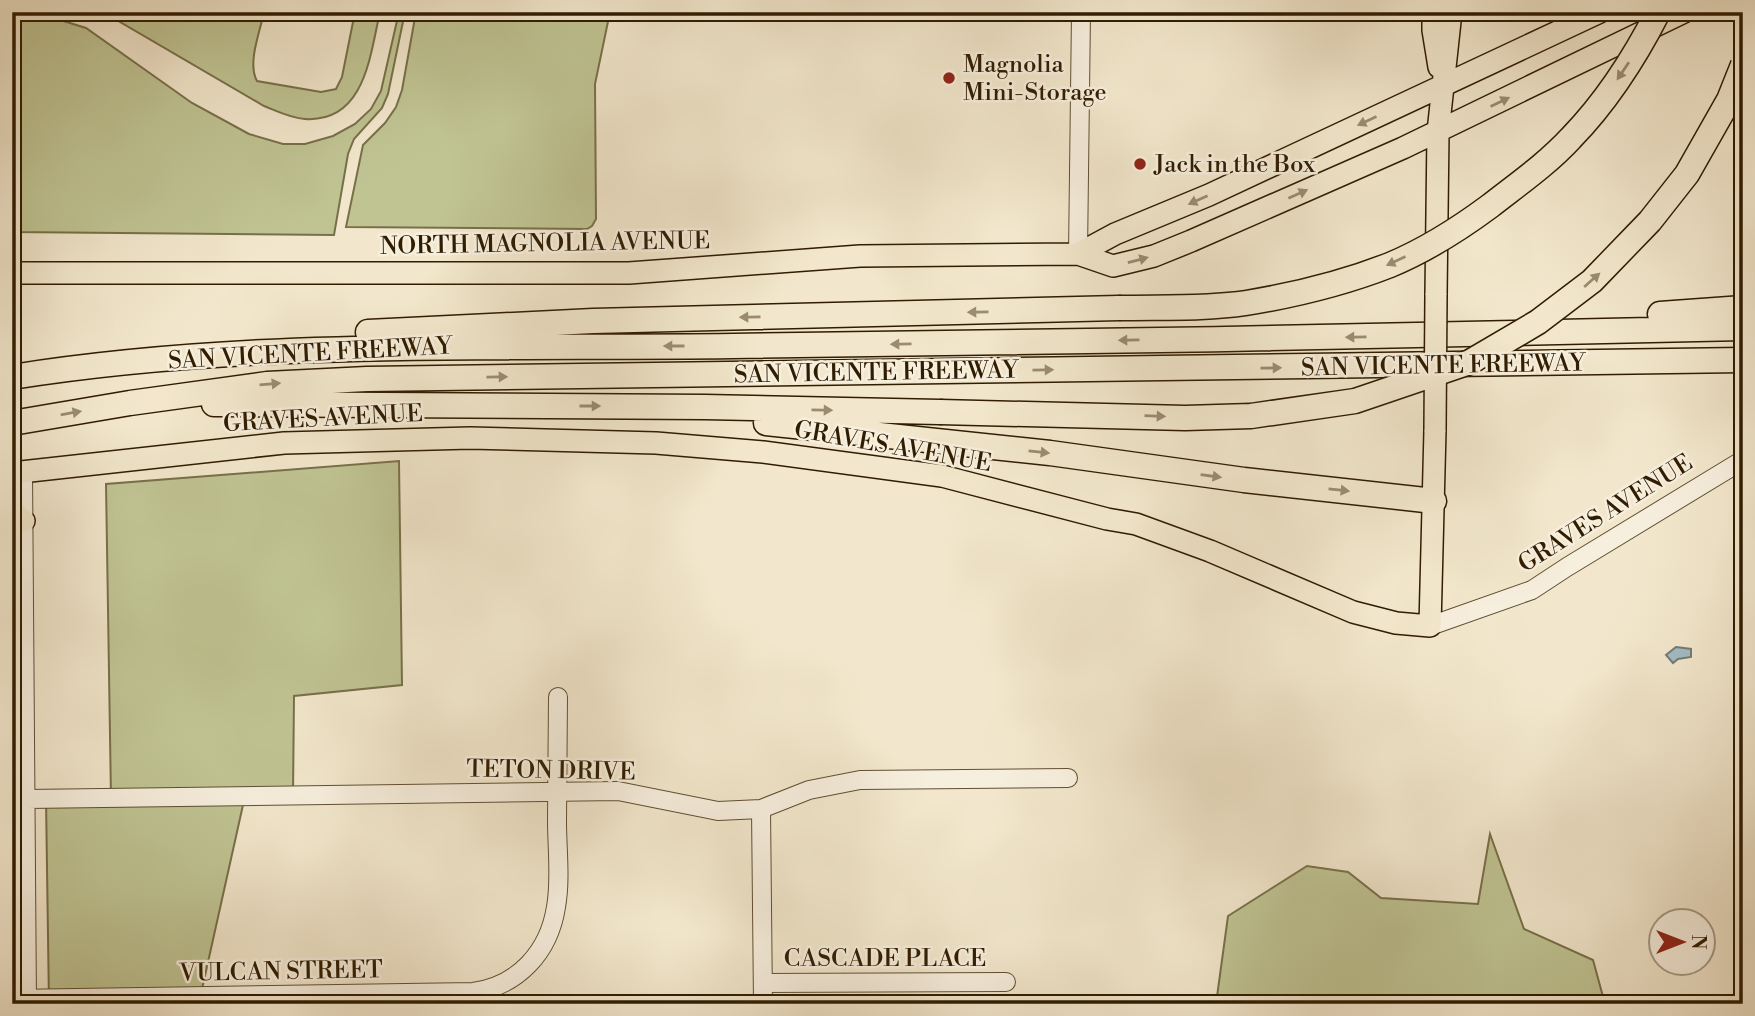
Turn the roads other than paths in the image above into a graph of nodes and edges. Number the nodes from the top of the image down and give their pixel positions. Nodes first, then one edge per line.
1 (1081, 12) edge
2 (1433, 12) edge
3 (1451, 12) edge
4 (1600, 12) edge
5 (1658, 12) edge
6 (1684, 12) edge
7 (1743, 65) edge
8 (1443, 87) junction
9 (1438, 132) junction
10 (1077, 254) junction
11 (12, 272) edge
12 (1743, 308) edge
13 (1743, 328) edge
14 (1387, 336) junction
15 (1743, 360) edge
16 (127, 362) junction
17 (12, 377) edge
18 (130, 403) junction
19 (705, 407) junction
20 (12, 423) edge
21 (1743, 460) edge
22 (18, 472) edge
23 (1434, 501) junction
24 (18, 515) edge
25 (1430, 626) junction
26 (558, 697) dead end
27 (1068, 778) dead end
28 (557, 791) junction
29 (27, 799) junction
30 (761, 809) junction
31 (1006, 982) dead end
32 (763, 983) junction
33 (22, 1001) edge
34 (763, 1004) edge

1 - 10 street
2 - 8 main road
3 - 8 main road
4 - 8 main road, NORTH MAGNOLIA AVENUE
5 -> 16 highway, bridge
9 -> 6 main road, NORTH MAGNOLIA AVENUE
19 -> 7 highway, bridge
8 - 9 main road
8 -> 10 main road, NORTH MAGNOLIA AVENUE
10 -> 9 main road, NORTH MAGNOLIA AVENUE
9 - 23 main road, bridge
10 - 11 main road, NORTH MAGNOLIA AVENUE
12 - 14 highway
13 - 14 highway, SAN VICENTE FREEWAY
14 -> 16 highway, SAN VICENTE FREEWAY
18 -> 15 highway, SAN VICENTE FREEWAY
16 - 17 highway, SAN VICENTE FREEWAY
18 -> 19 highway
20 -> 18 highway, SAN VICENTE FREEWAY
19 -> 23 highway
21 - 25 street, GRAVES AVENUE
22 - 24 street
22 - 25 main road, GRAVES AVENUE
23 - 25 main road
24 - 29 street
26 - 28 street, VULCAN STREET
27 - 30 street, TETON DRIVE
28 - 29 street, TETON DRIVE
28 - 30 street, TETON DRIVE
28 - 33 street, VULCAN STREET
29 - 33 street
30 - 32 street
31 - 32 street, CASCADE PLACE
32 - 34 street

